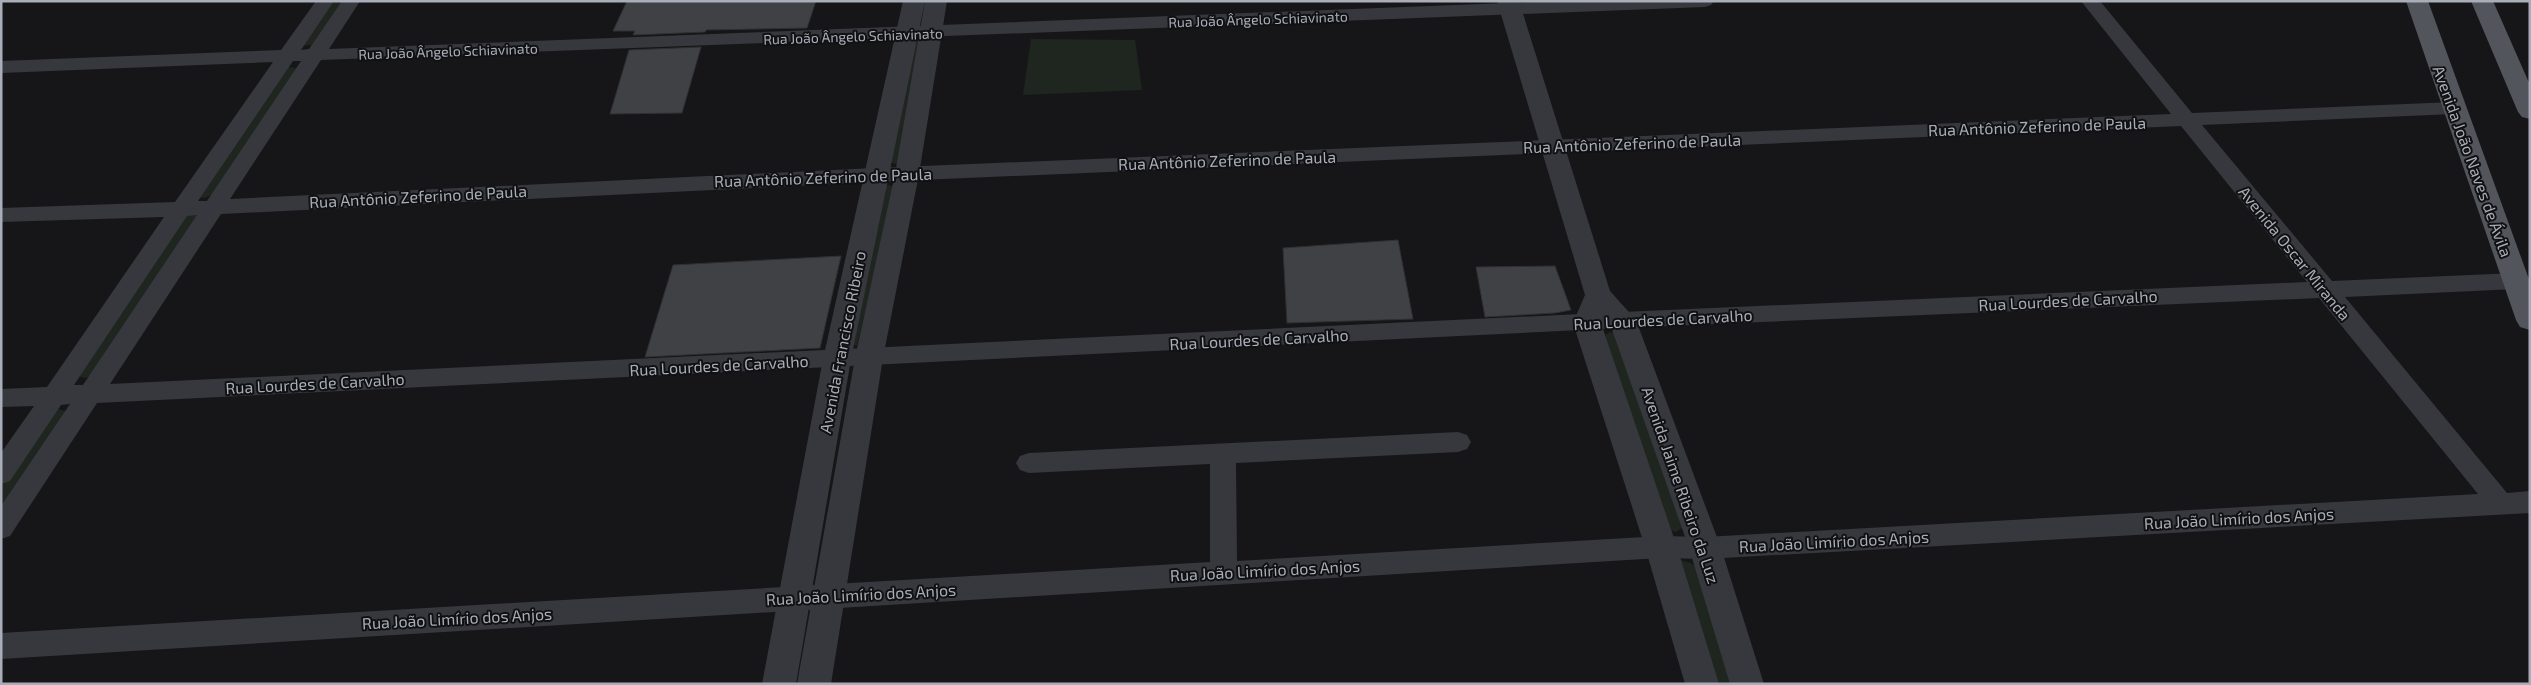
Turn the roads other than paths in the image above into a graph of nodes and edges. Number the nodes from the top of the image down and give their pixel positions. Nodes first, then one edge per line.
1 (325, 1) edge
2 (350, 1) edge
3 (914, 1) edge
4 (936, 1) edge
5 (1705, 1) edge
6 (2090, 1) edge
7 (2417, 1) edge
8 (2482, 1) edge
9 (1510, 5) edge
10 (919, 33) junction
11 (287, 57) junction
12 (314, 57) junction
13 (1, 67) edge
14 (2454, 108) junction
15 (2530, 112) edge
16 (2189, 120) junction
17 (1553, 146) junction
18 (906, 174) junction
19 (875, 175) junction
20 (214, 206) junction
21 (180, 209) junction
22 (1, 216) edge
23 (2516, 281) junction
24 (2323, 288) junction
25 (1598, 295) junction
26 (1622, 320) junction
27 (2530, 320) edge
28 (1587, 323) junction
29 (869, 358) junction
30 (837, 359) junction
31 (92, 393) junction
32 (57, 395) junction
33 (1, 398) edge
34 (1458, 442) dead end
35 (1223, 454) junction
36 (1029, 463) dead end
37 (1, 474) edge
38 (2530, 502) edge
39 (2501, 504) junction
40 (1, 528) edge
41 (1661, 546) junction
42 (1705, 548) junction
43 (1224, 573) junction
44 (828, 596) junction
45 (795, 598) junction
46 (1, 646) edge
47 (779, 684) edge
48 (814, 684) edge
49 (1702, 684) edge
50 (1747, 684) edge

1 - 11 street
2 - 12 street
3 - 10 street, Avenida Francisco Ribeiro
4 - 10 street, Avenida Francisco Ribeiro
5 - 9 street, Rua João Ângelo Schiavinato
6 - 16 street, Avenida Oscar Miranda
7 - 14 main road, Avenida João Naves de Ávila
8 - 15 main road
9 - 10 street, Rua João Ângelo Schiavinato
9 - 17 street, Avenida Jaime Ribeiro da Luz
10 - 12 street, Rua João Ângelo Schiavinato
10 - 18 street, Avenida Francisco Ribeiro
10 - 19 street, Avenida Francisco Ribeiro
11 - 12 street, Rua João Ângelo Schiavinato
11 - 13 street, Rua João Ângelo Schiavinato
11 - 21 street
12 - 20 street
14 - 16 street, Rua Antônio Zeferino de Paula
14 - 23 main road, Avenida João Naves de Ávila
16 - 17 street, Rua Antônio Zeferino de Paula
16 - 24 street, Avenida Oscar Miranda
17 - 18 street, Rua Antônio Zeferino de Paula
17 - 25 street, Avenida Jaime Ribeiro da Luz
18 - 19 street, Rua Antônio Zeferino de Paula
18 - 29 street, Avenida Francisco Ribeiro
19 - 20 street, Rua Antônio Zeferino de Paula
19 - 30 street, Avenida Francisco Ribeiro
20 - 21 street, Rua Antônio Zeferino de Paula
20 - 31 street
21 - 22 street, Rua Antônio Zeferino de Paula
21 - 32 street
23 - 24 street, Rua Lourdes de Carvalho
23 - 27 main road, Avenida João Naves de Ávila
24 - 26 street, Rua Lourdes de Carvalho
24 - 39 street, Avenida Oscar Miranda
25 - 26 street, Avenida Jaime Ribeiro da Luz
25 - 28 street
26 - 28 street, Rua Lourdes de Carvalho
26 - 42 street, Avenida Jaime Ribeiro da Luz
28 - 29 street, Rua Lourdes de Carvalho
28 - 41 street
29 - 30 street, Rua Lourdes de Carvalho
29 - 44 street, Avenida Francisco Ribeiro
30 - 31 street, Rua Lourdes de Carvalho
30 - 45 street, Avenida Francisco Ribeiro
31 - 32 street, Rua Lourdes de Carvalho
31 - 40 street
32 - 33 street, Rua Lourdes de Carvalho
32 - 37 street
34 - 35 street
35 - 36 street
35 - 43 street
38 - 39 street, Rua João Limírio dos Anjos
39 - 42 street, Rua João Limírio dos Anjos
41 - 42 street, Rua João Limírio dos Anjos
41 - 43 street, Rua João Limírio dos Anjos
41 - 49 street
42 - 50 street, Avenida Jaime Ribeiro da Luz
43 - 44 street, Rua João Limírio dos Anjos
44 - 45 street, Rua João Limírio dos Anjos
44 - 48 street, Avenida Francisco Ribeiro
45 - 46 street, Rua João Limírio dos Anjos
45 - 47 street, Avenida Francisco Ribeiro

